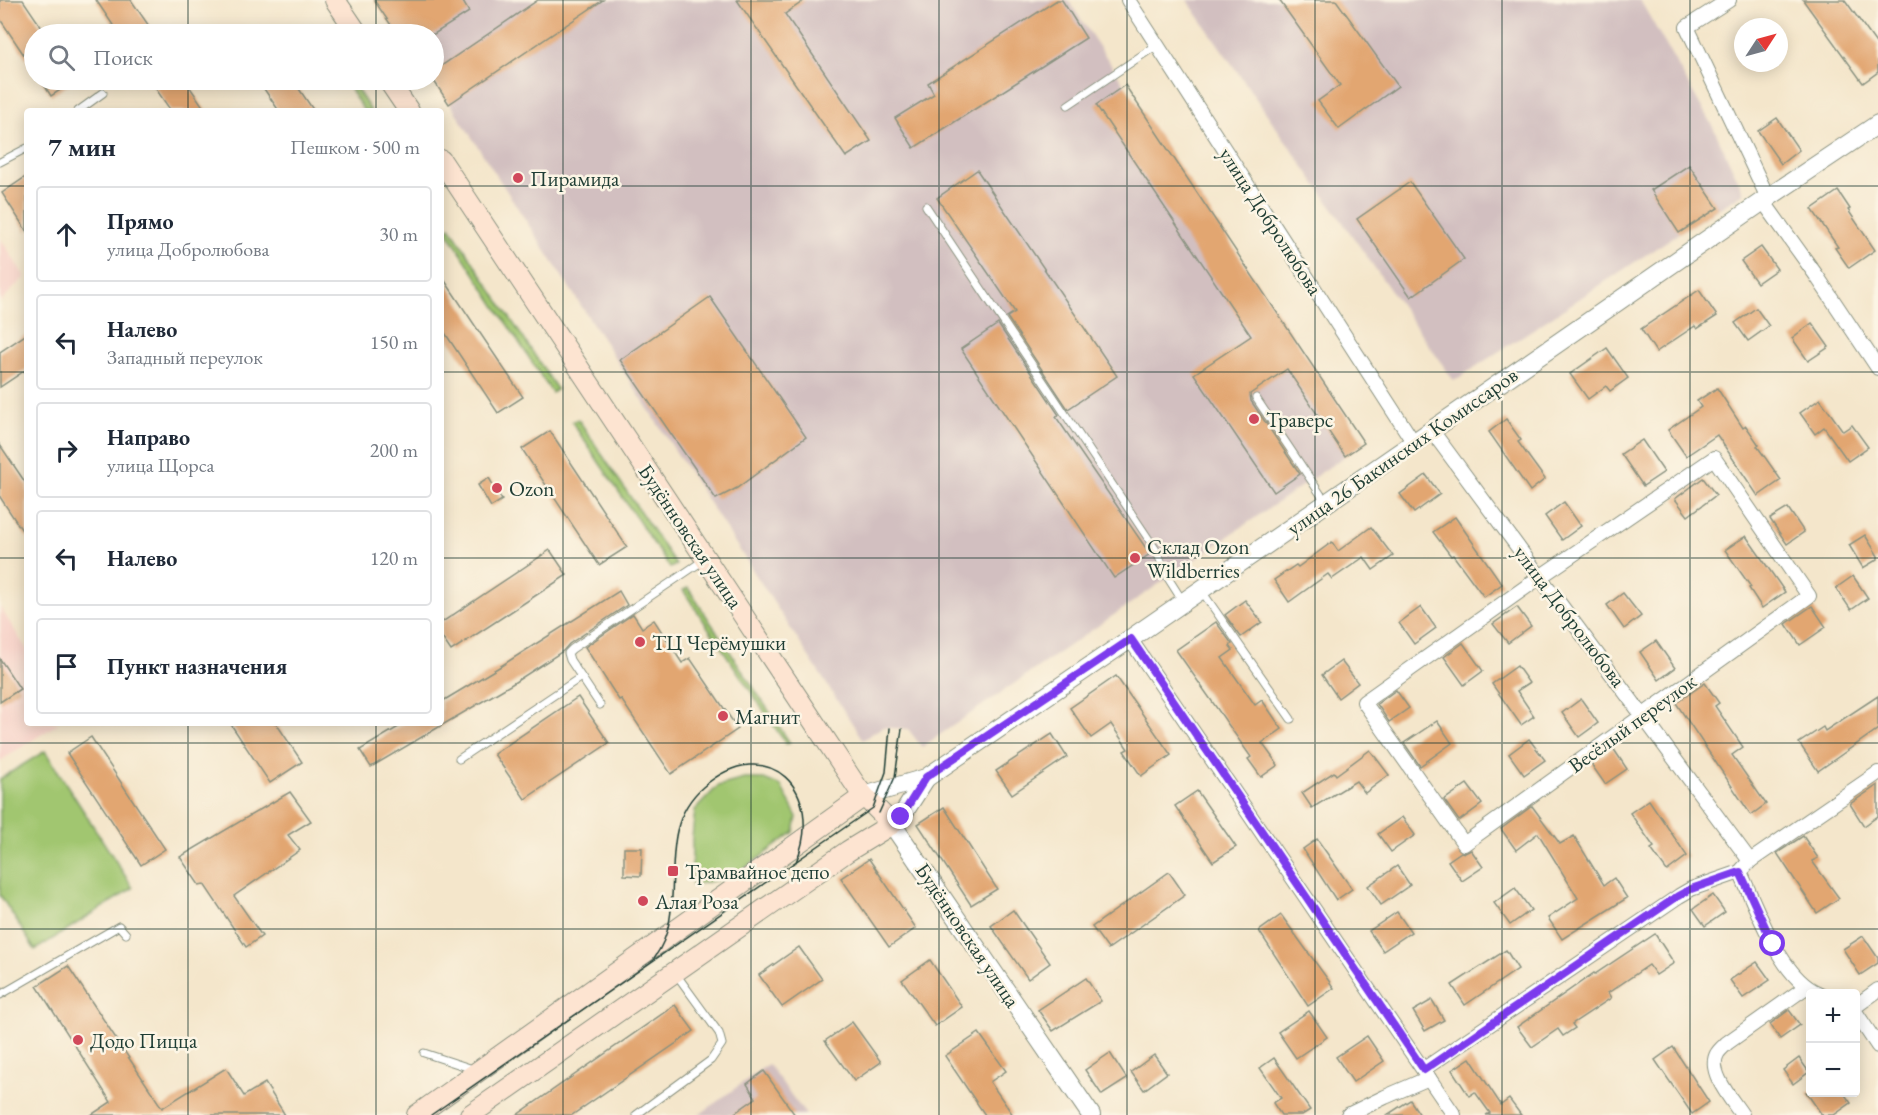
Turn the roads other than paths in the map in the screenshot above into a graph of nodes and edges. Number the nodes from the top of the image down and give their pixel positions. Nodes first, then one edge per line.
1 (335, 0) edge
2 (1128, 0) edge
3 (1729, 0) edge
4 (351, 24) edge
5 (1157, 45) junction
6 (395, 90) edge
7 (103, 93) dead end
8 (1068, 105) dead end
9 (82, 108) edge
10 (407, 108) edge
11 (1878, 124) edge
12 (24, 150) edge
13 (0, 162) edge
14 (444, 165) edge
15 (1766, 200) junction
16 (926, 206) dead end
17 (1878, 368) edge
18 (1257, 398) dead end
19 (1431, 431) junction
20 (1414, 443) junction
21 (1326, 504) junction
22 (706, 558) junction
23 (1540, 577) junction
24 (1201, 590) junction
25 (1184, 602) junction
26 (1131, 639) junction
27 (581, 677) junction
28 (600, 705) dead end
29 (1644, 715) junction
30 (1291, 719) dead end
31 (459, 759) dead end
32 (1878, 773) edge
33 (926, 777) junction
34 (864, 796) junction
35 (892, 824) junction
36 (1750, 861) junction
37 (1740, 872) junction
38 (126, 934) dead end
39 (674, 972) junction
40 (1806, 987) junction
41 (1811, 989) edge
42 (1878, 990) edge
43 (0, 995) edge
44 (1860, 1003) edge
45 (1860, 1019) edge
46 (1878, 1046) edge
47 (424, 1053) dead end
48 (478, 1071) junction
49 (1426, 1074) junction
50 (417, 1115) edge
51 (470, 1115) edge
52 (636, 1115) edge
53 (1091, 1115) edge
54 (1348, 1115) edge
55 (1454, 1115) edge
56 (1743, 1115) edge

1 - 4 main road
2 - 5 street, улица Добролюбова
3 - 15 street
5 - 8 lane
5 - 20 street, улица Добролюбова
6 - 10 main road
7 - 9 lane
11 - 15 street, улица 26 Бакинских Комиссаров
12 - 13 lane
14 - 22 main road, Будённовская улица
15 - 17 street
15 - 19 street, улица 26 Бакинских Комиссаров
16 - 25 lane
18 - 21 lane
19 - 20 street, улица 26 Бакинских Комиссаров
19 - 23 street, улица Добролюбова
20 - 21 street, улица 26 Бакинских Комиссаров
21 - 24 street, улица 26 Бакинских Комиссаров
22 - 27 lane
22 - 34 main road, Будённовская улица
23 - 29 street, улица Добролюбова
23 - 29 street, Весёлый переулок
23 - 29 street, Весёлый переулок
24 - 25 street, улица 26 Бакинских Комиссаров
24 - 30 lane
25 - 26 street, улица 26 Бакинских Комиссаров
26 - 33 street, улица 26 Бакинских Комиссаров
26 - 49 street
27 - 28 lane
27 - 31 lane
29 - 36 street, улица Добролюбова
32 - 36 street
33 - 34 street, улица 26 Бакинских Комиссаров
33 - 35 street, улица 26 Бакинских Комиссаров
34 - 35 main road, Будённовская улица
34 - 48 main road, улица 26 Бакинских Комиссаров
35 - 39 main road, улица 26 Бакинских Комиссаров
35 - 53 street, Будённовская улица
36 - 37 street
37 - 40 street
37 - 49 street
38 - 43 lane
39 - 51 main road, улица 26 Бакинских Комиссаров
39 - 52 lane
40 - 41 street
40 - 56 street
42 - 44 street
45 - 46 street
47 - 48 lane
48 - 50 main road, улица 26 Бакинских Комиссаров
49 - 54 street
49 - 55 street

